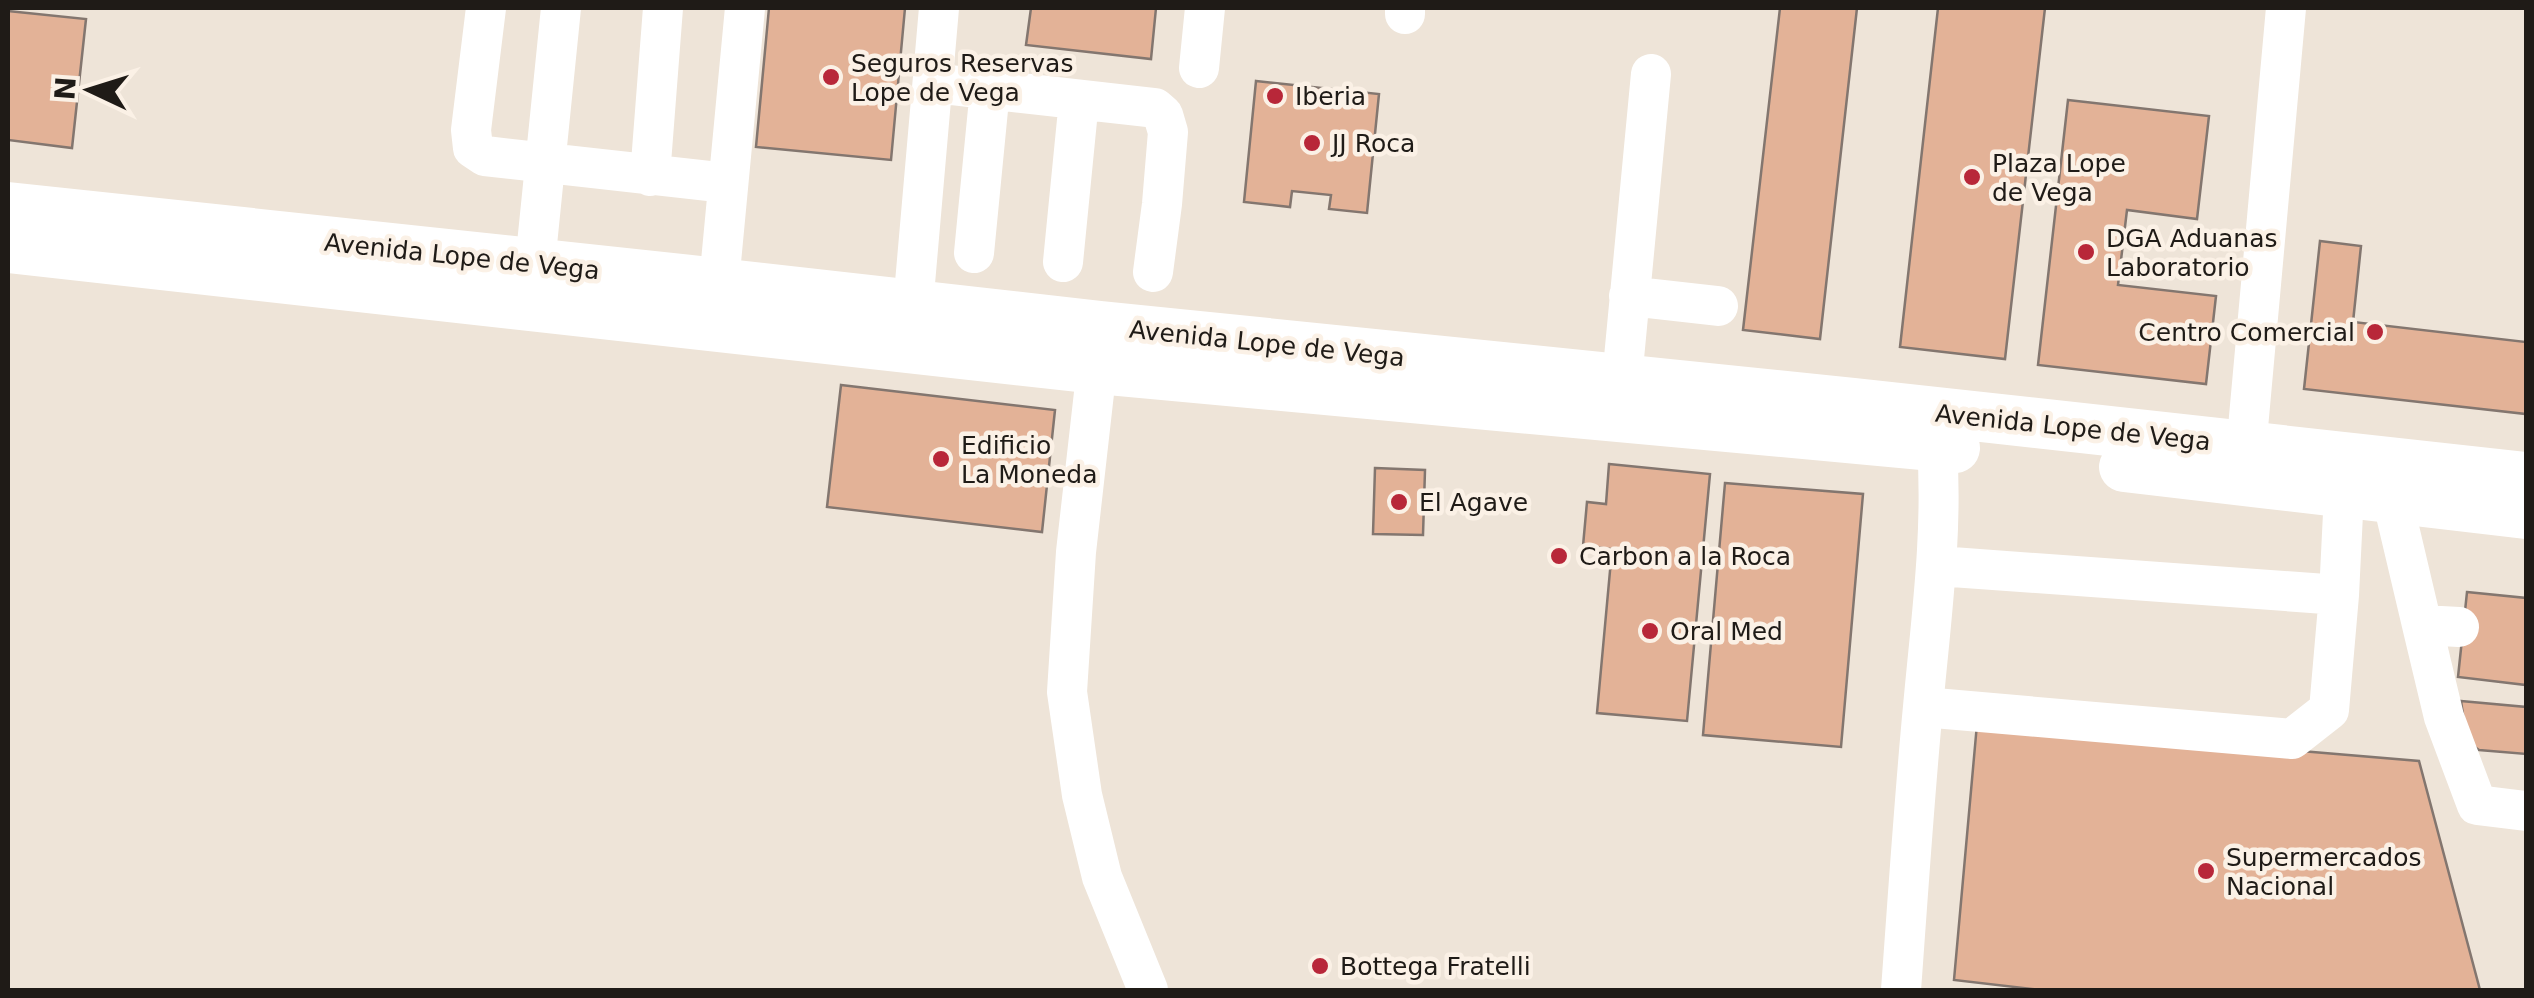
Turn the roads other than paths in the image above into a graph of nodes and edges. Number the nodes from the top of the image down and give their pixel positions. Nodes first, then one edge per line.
1 (486, 8) edge
2 (561, 8) edge
3 (663, 8) edge
4 (745, 8) edge
5 (939, 8) edge
6 (1205, 8) edge
7 (2286, 8) edge
8 (1200, 68) dead end
9 (1650, 74) dead end
10 (932, 82) junction
11 (990, 89) junction
12 (1079, 100) junction
13 (544, 165) junction
14 (650, 176) junction
15 (727, 184) junction
16 (8, 208) edge
17 (8, 248) edge
18 (974, 253) dead end
19 (1063, 262) dead end
20 (535, 264) junction
21 (1152, 272) dead end
22 (719, 282) junction
23 (1630, 296) junction
24 (912, 306) junction
25 (1718, 306) dead end
26 (1099, 348) junction
27 (1622, 379) junction
28 (1937, 446) junction
29 (2245, 464) junction
30 (2526, 477) edge
31 (2368, 496) junction
32 (2526, 514) edge
33 (1938, 566) junction
34 (2339, 595) junction
35 (1923, 707) junction
36 (2526, 812) edge
37 (1148, 990) edge
38 (1901, 990) edge

1 - 13 street
2 - 13 street
3 - 14 street
4 - 15 street
5 - 10 street
6 - 8 street
7 - 29 street
9 - 23 street
10 - 11 street
10 - 24 street
11 - 12 street
11 - 18 street
12 - 19 street
12 - 21 street
13 - 14 street
13 - 20 street
14 - 15 street
15 - 22 street
16 - 20 main road, Avenida Lope de Vega
17 - 26 main road, Avenida Lope de Vega
20 - 22 main road, Avenida Lope de Vega
22 - 24 main road, Avenida Lope de Vega
23 - 25 street
23 - 27 street
24 - 26 main road, Avenida Lope de Vega
26 - 27 main road, Avenida Lope de Vega
26 - 28 main road, Avenida Lope de Vega
26 - 37 street
27 - 29 main road, Avenida Lope de Vega
28 - 29 main road, Avenida Lope de Vega
28 - 33 street
29 - 30 main road, Avenida Lope de Vega
29 - 31 main road, Avenida Lope de Vega
31 - 32 main road, Avenida Lope de Vega
31 - 34 street
31 - 36 street
33 - 34 street
33 - 35 street
34 - 35 street
35 - 38 street

